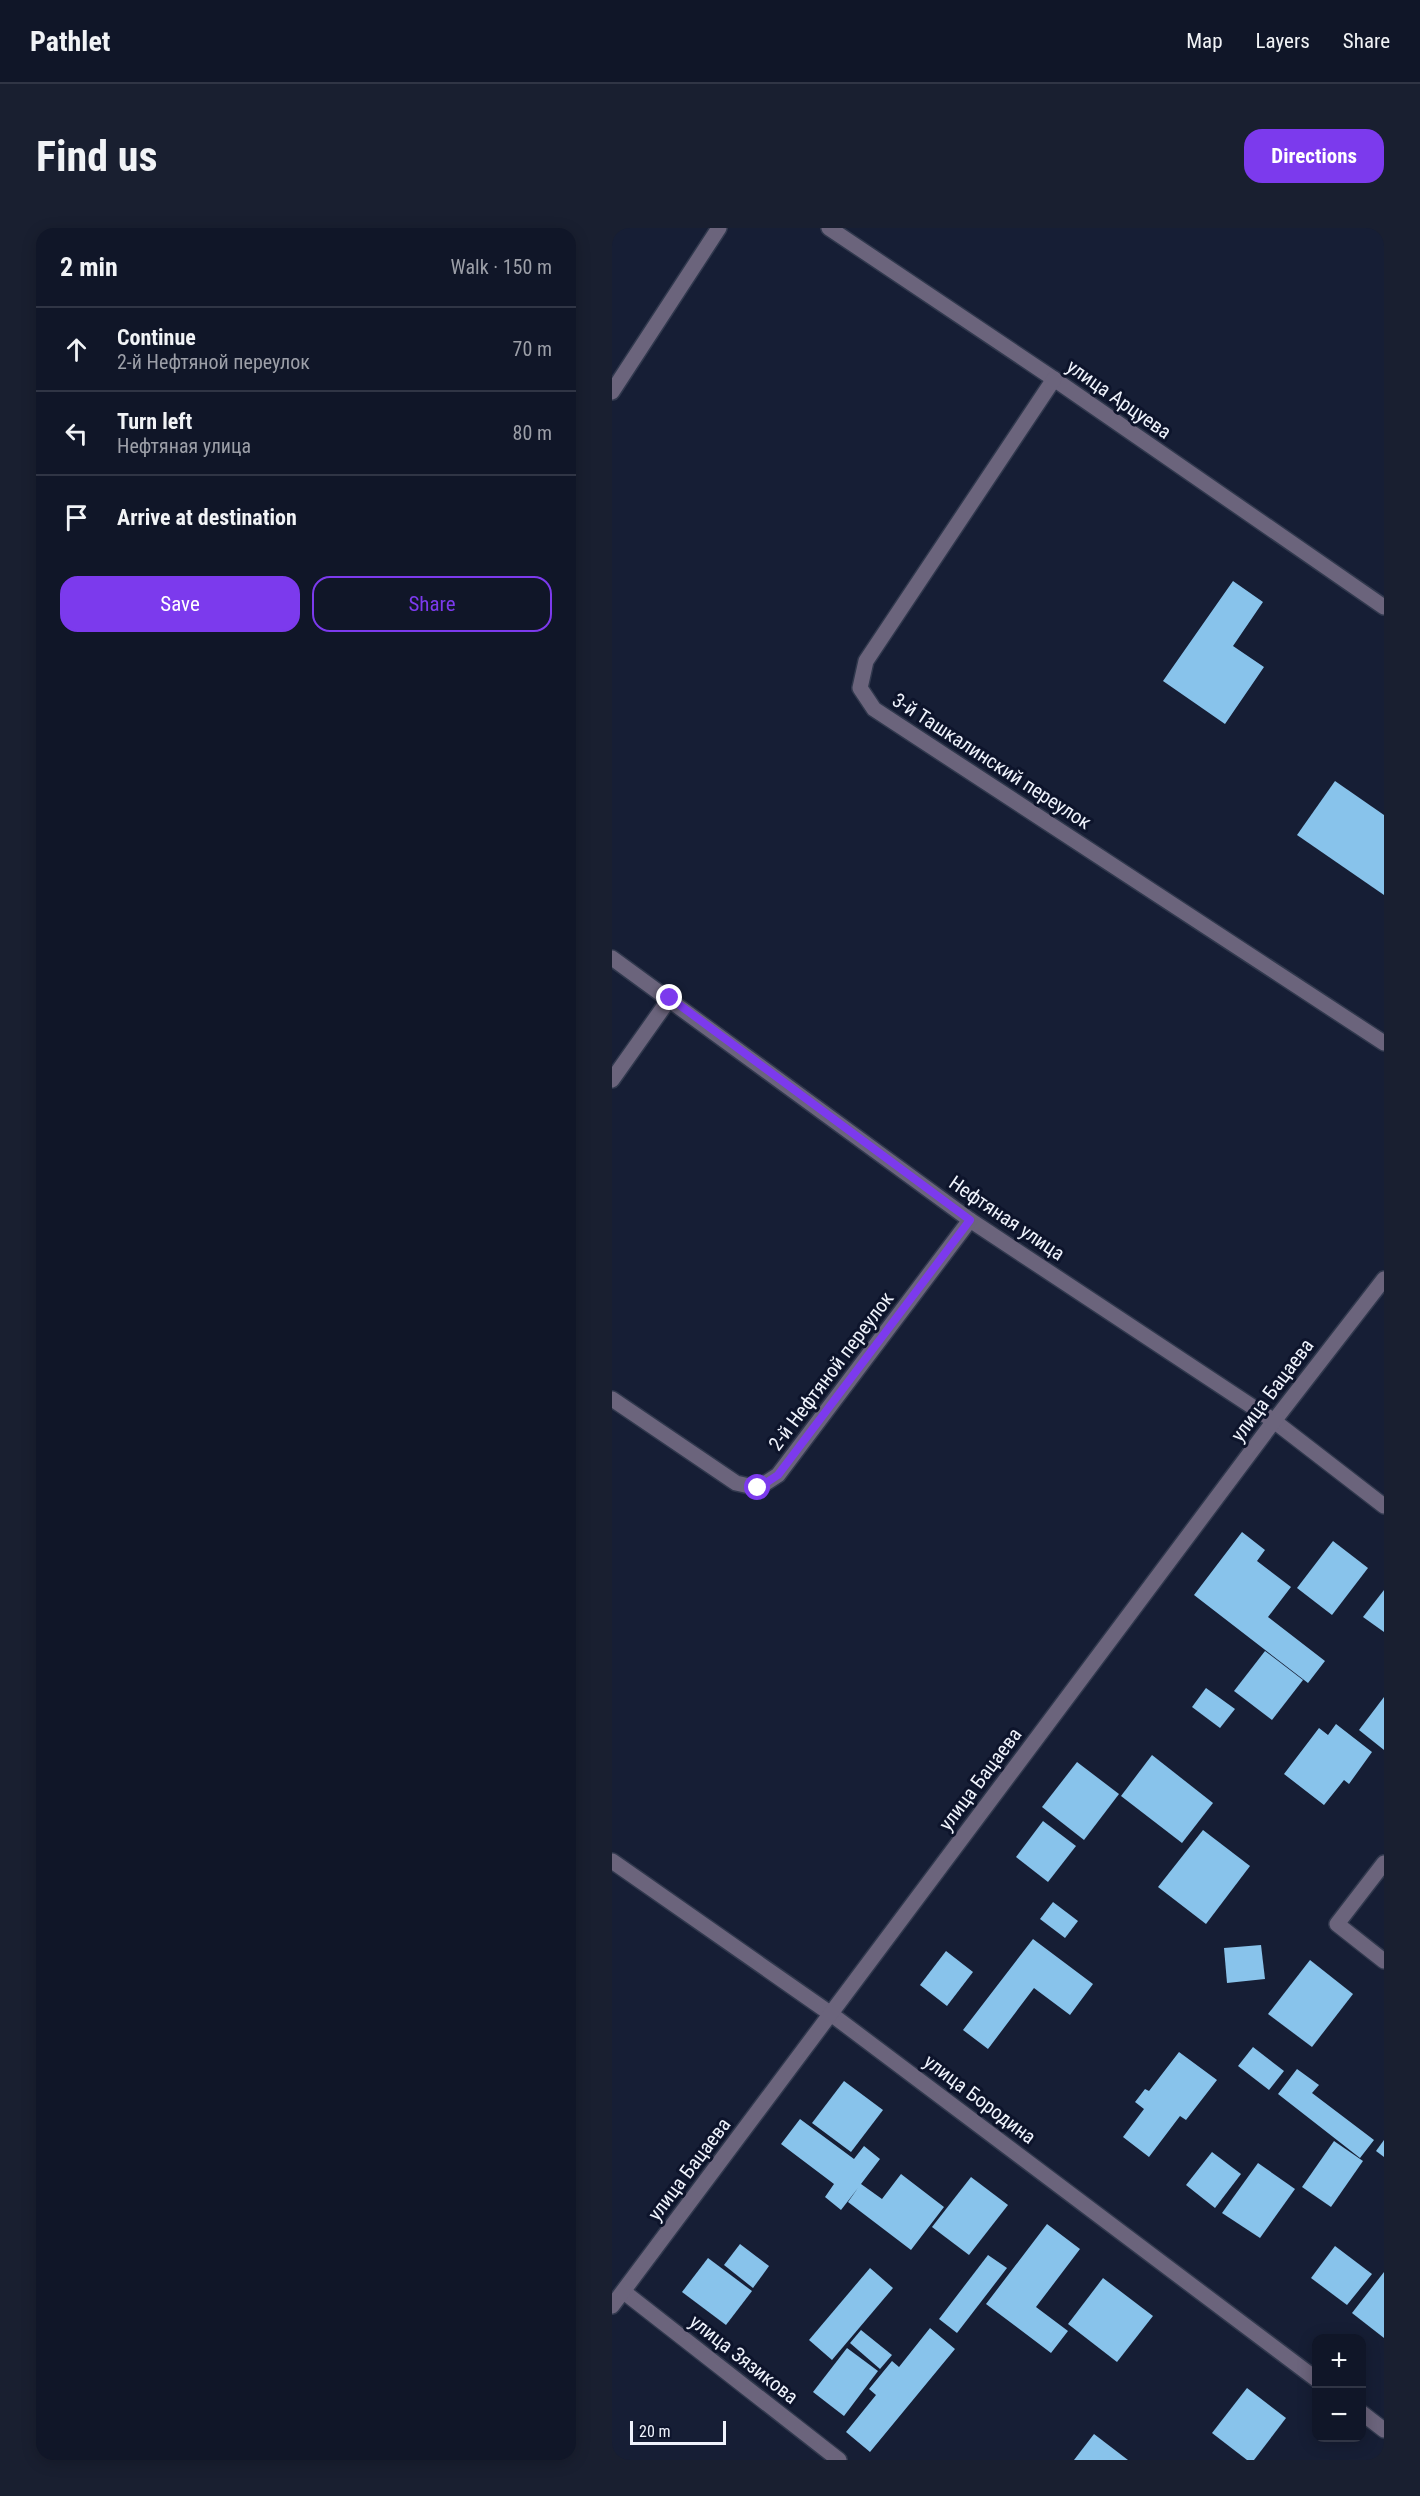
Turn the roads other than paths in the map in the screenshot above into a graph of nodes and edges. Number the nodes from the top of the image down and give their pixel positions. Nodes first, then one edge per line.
1 (719, 228) edge
2 (829, 228) edge
3 (1054, 379) junction
4 (612, 392) edge
5 (1384, 607) edge
6 (612, 958) edge
7 (670, 998) junction
8 (1384, 1043) edge
9 (612, 1080) edge
10 (970, 1220) junction
11 (1384, 1279) edge
12 (612, 1399) edge
13 (1274, 1421) junction
14 (1384, 1506) edge
15 (612, 1861) edge
16 (1384, 1863) edge
17 (1384, 1960) edge
18 (831, 2014) junction
19 (624, 2292) junction
20 (612, 2306) edge
21 (1312, 2375) edge
22 (1366, 2416) edge
23 (1384, 2430) edge
24 (839, 2460) edge

1 - 4 street
2 - 3 street, улица Арцуева
3 - 5 street, улица Арцуева
3 - 8 street, 3-й Ташкалинский переулок
6 - 7 street, Нефтяная улица
7 - 9 street
7 - 10 street, Нефтяная улица
10 - 12 street, 2-й Нефтяной переулок
10 - 13 street, Нефтяная улица
11 - 13 street, улица Бацаева
13 - 14 street, Нефтяная улица
13 - 18 street, улица Бацаева
15 - 18 street, улица Бородина
16 - 17 street
18 - 19 street, улица Бацаева
18 - 21 street, улица Бородина
19 - 20 street, улица Бацаева
19 - 24 street, улица Зязикова
22 - 23 street

